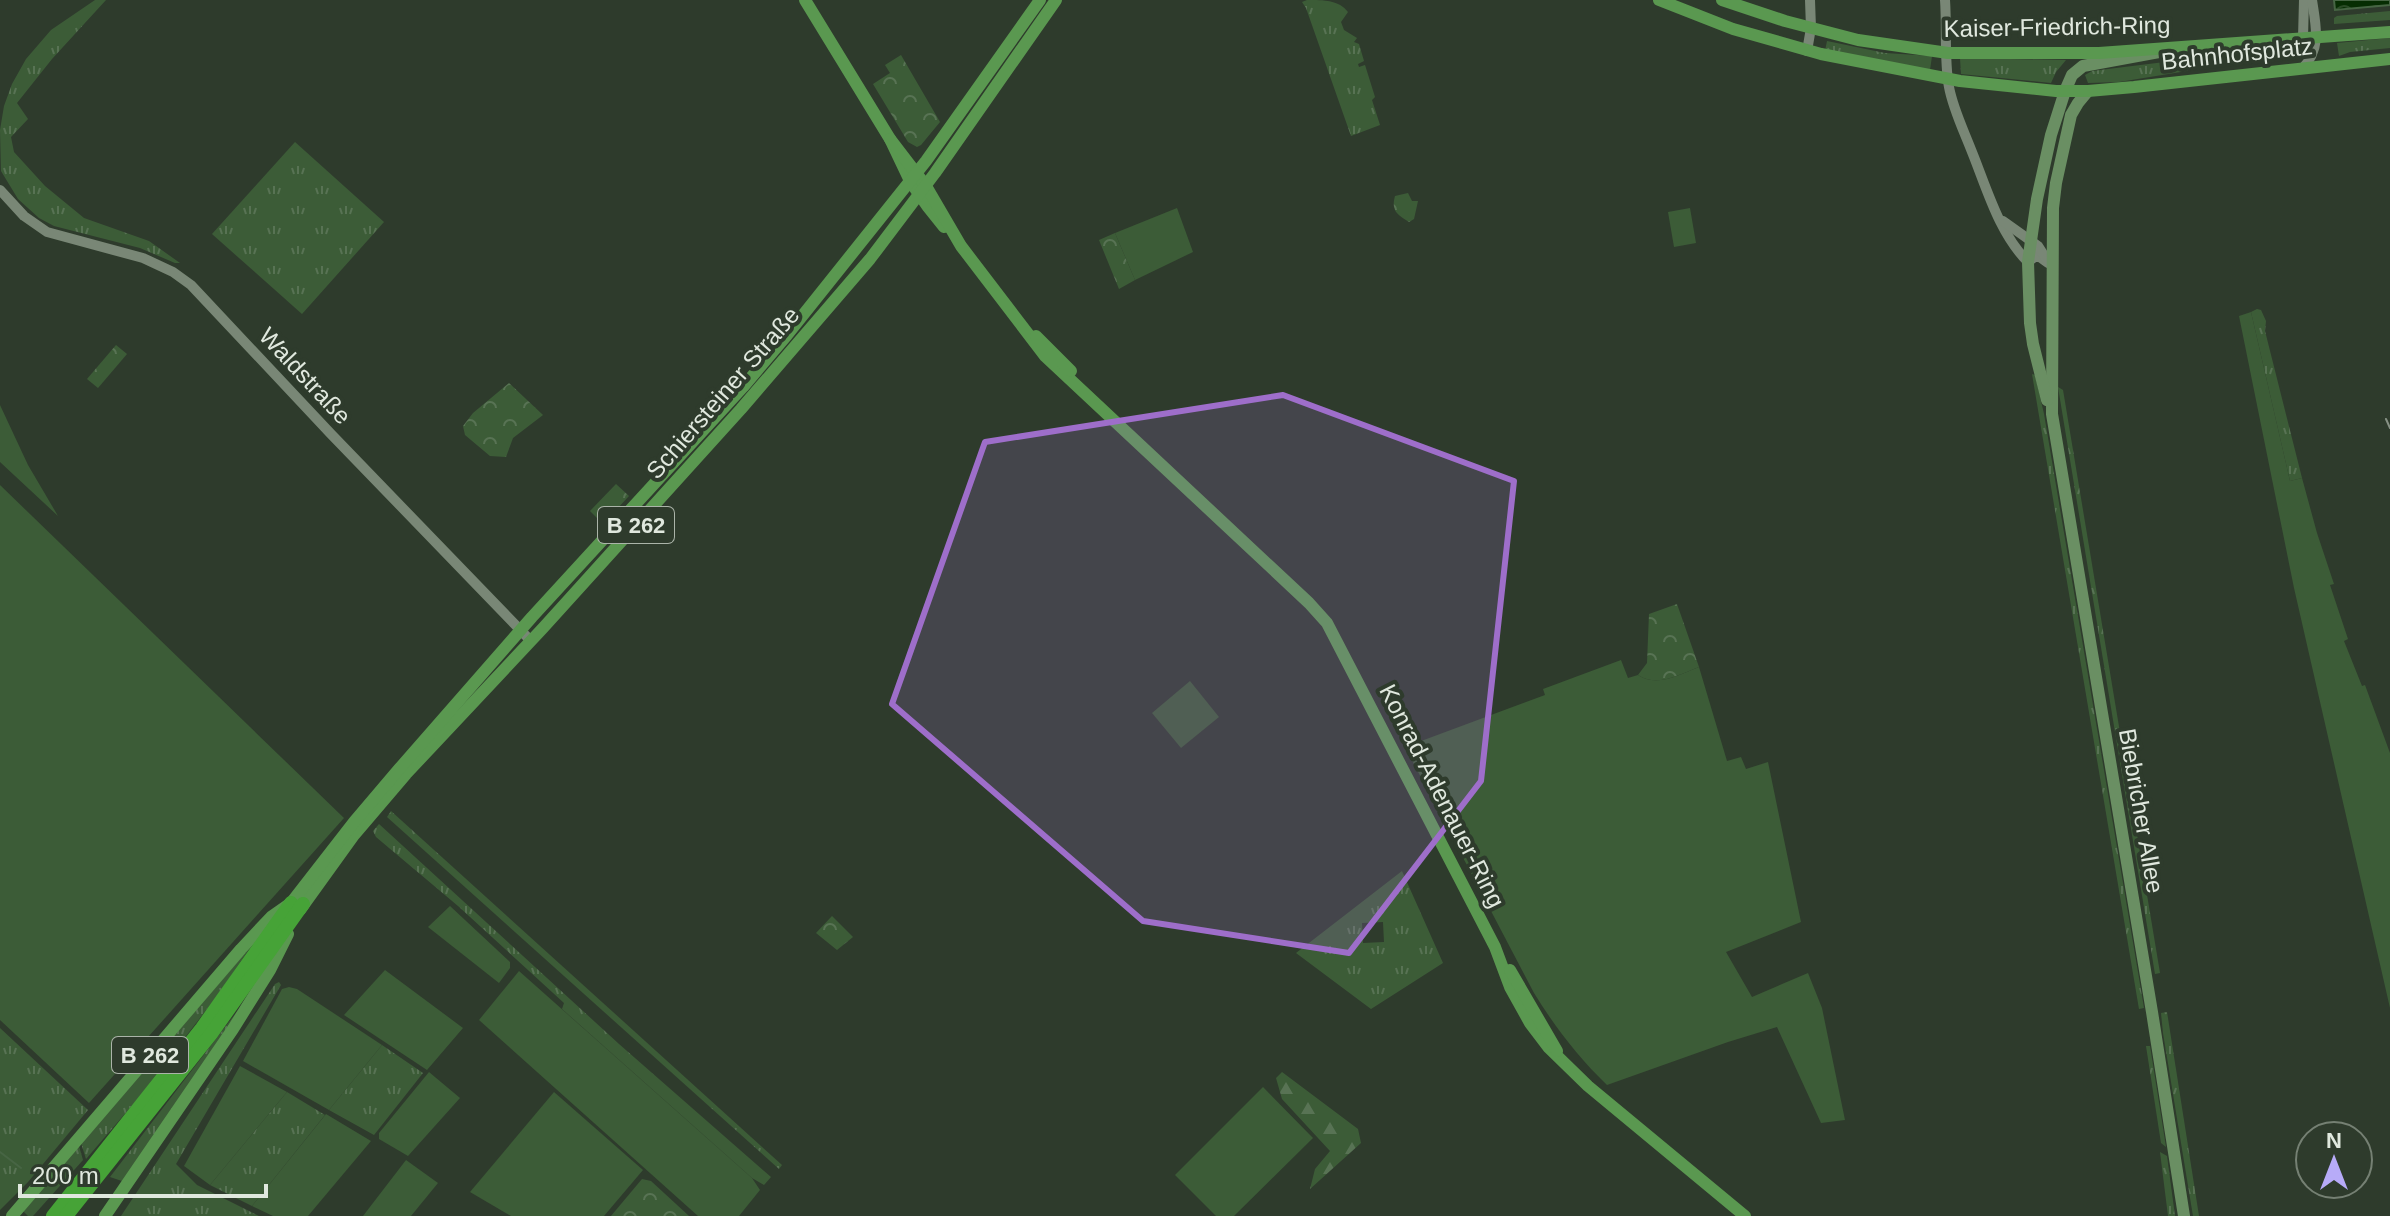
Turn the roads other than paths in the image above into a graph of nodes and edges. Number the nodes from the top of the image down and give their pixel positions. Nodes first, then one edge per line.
1 (805, 0) edge
2 (1040, 0) edge
3 (1056, 0) edge
4 (1659, 0) edge
5 (1722, 0) edge
6 (1810, 0) edge
7 (1945, 0) edge
8 (2304, 0) edge
9 (2312, 0) edge
10 (1811, 28) junction
11 (2390, 32) edge
12 (2309, 37) junction
13 (2174, 48) junction
14 (1807, 51) junction
15 (1948, 53) junction
16 (2390, 59) edge
17 (2302, 69) junction
18 (1948, 79) junction
19 (2065, 91) junction
20 (2088, 91) junction
21 (913, 177) junction
22 (0, 180) edge
23 (0, 190) edge
24 (922, 190) junction
25 (9, 200) junction
26 (1999, 216) junction
27 (2031, 240) junction
28 (2028, 262) junction
29 (2050, 267) junction
30 (1026, 329) junction
31 (1090, 396) junction
32 (2052, 414) junction
33 (520, 631) junction
34 (531, 641) junction
35 (357, 824) junction
36 (297, 904) junction
37 (106, 1158) junction
38 (12, 1216) edge
39 (53, 1216) edge
40 (66, 1216) edge
41 (105, 1216) edge
42 (1745, 1216) edge
43 (2184, 1216) edge

1 - 21 main road, Konrad-Adenauer-Ring
2 - 21 main road, Schiersteiner Straße / B 262
3 - 24 main road, Schiersteiner Straße / B 262
4 - 14 main road, Kaiser-Friedrich-Ring
5 - 10 main road, Kaiser-Friedrich-Ring
6 - 10 street
7 - 15 street
8 - 12 street
9 - 12 street
10 - 14 street
10 - 15 main road, Kaiser-Friedrich-Ring
11 - 12 main road, Bahnhofsplatz
12 - 13 main road, Kaiser-Friedrich-Ring
12 - 17 street
13 - 15 main road, Kaiser-Friedrich-Ring
13 - 19 main road, Biebricher Allee
14 - 18 main road, Kaiser-Friedrich-Ring
15 - 18 street
16 - 17 main road, Bahnhofsplatz
17 - 20 main road, Bahnhofsplatz
18 - 19 main road, Kaiser-Friedrich-Ring
18 - 26 street
19 - 20 main road, Kaiser-Friedrich-Ring
19 - 27 main road, Biebricher Allee
20 - 29 main road, Biebricher Allee
21 - 24 main road, Konrad-Adenauer-Ring
21 - 33 main road, Schiersteiner Straße / B 262
22 - 25 street, Waldstraße
23 - 25 street, Waldstraße
24 - 30 main road, Konrad-Adenauer-Ring
24 - 34 main road, Schiersteiner Straße / B 262
25 - 33 street, Waldstraße
26 - 27 street
26 - 28 street
27 - 28 main road, Biebricher Allee
27 - 29 street
28 - 29 street
28 - 32 main road, Biebricher Allee
29 - 32 main road, Biebricher Allee
30 - 31 main road, Konrad-Adenauer-Ring
30 - 31 main road, Konrad-Adenauer-Ring
31 - 42 main road, Konrad-Adenauer-Ring
32 - 43 main road, Biebricher Allee
33 - 34 street, Waldstraße
33 - 35 main road, Schiersteiner Straße / B 262
34 - 35 main road, Schiersteiner Straße / B 262
35 - 36 main road, B 262
36 - 37 highway, B 262
36 - 37 highway, B 262
36 - 38 main road, B 262
36 - 41 main road, B 262
37 - 39 highway
37 - 40 highway

